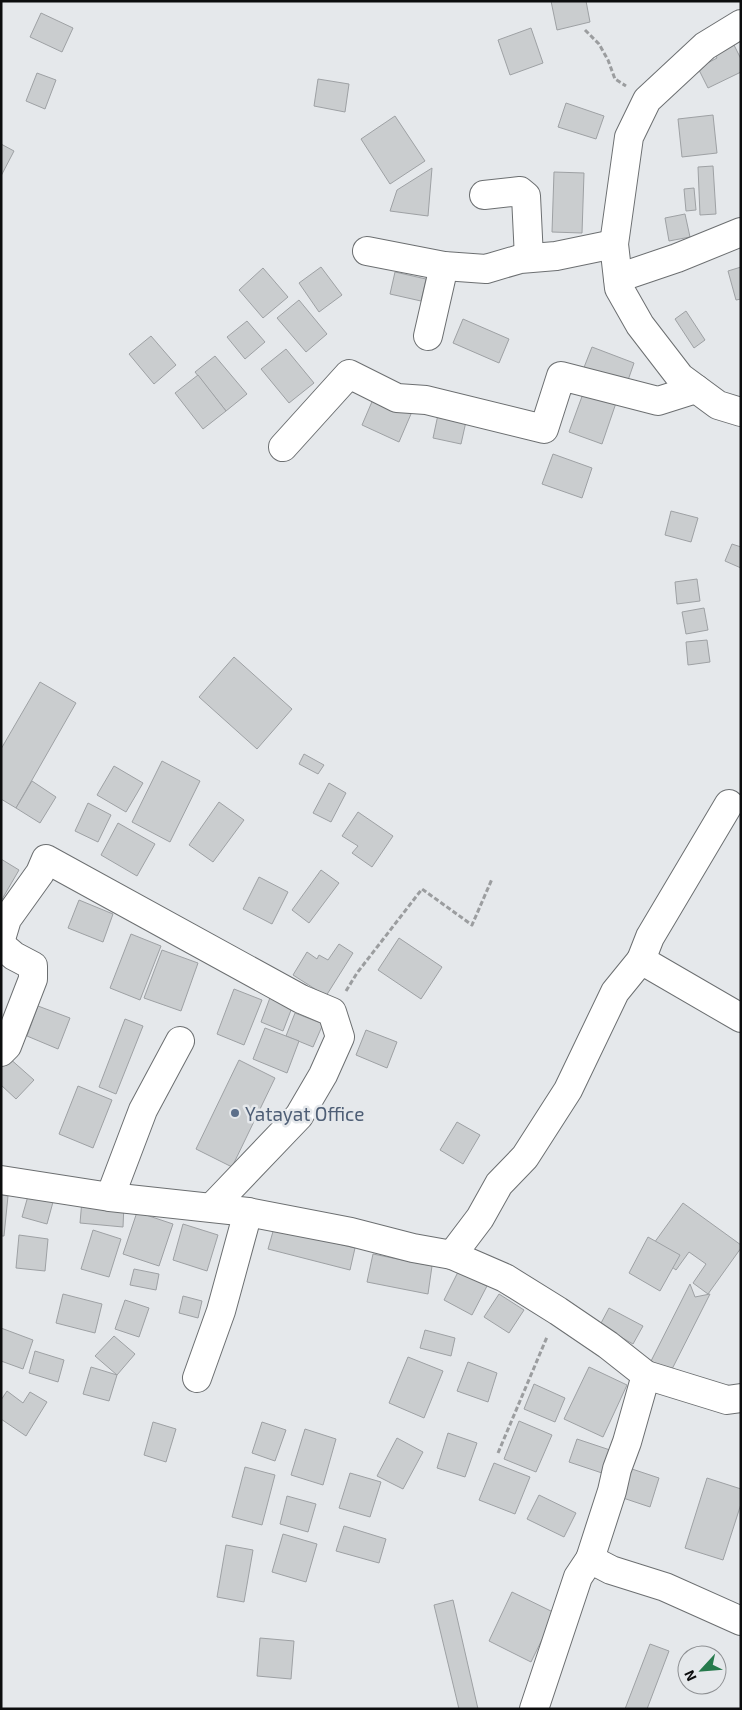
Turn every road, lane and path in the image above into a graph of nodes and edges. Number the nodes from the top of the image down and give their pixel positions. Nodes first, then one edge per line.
1 (741, 24) edge
2 (585, 30) dead end
3 (647, 100) junction
4 (484, 195) dead end
5 (741, 232) edge
6 (614, 244) junction
7 (367, 251) dead end
8 (529, 258) junction
9 (444, 266) junction
10 (618, 278) junction
11 (428, 336) dead end
12 (696, 389) junction
13 (741, 412) edge
14 (283, 447) dead end
15 (730, 804) dead end
16 (492, 879) dead end
17 (1, 939) edge
18 (1, 945) edge
19 (641, 960) junction
20 (332, 1012) junction
21 (741, 1018) edge
22 (180, 1042) dead end
23 (1, 1052) edge
24 (1, 1180) edge
25 (110, 1197) junction
26 (212, 1207) junction
27 (248, 1212) junction
28 (452, 1255) junction
29 (558, 1311) junction
30 (646, 1375) junction
31 (197, 1378) dead end
32 (741, 1398) edge
33 (498, 1452) dead end
34 (590, 1559) junction
35 (741, 1621) edge
36 (534, 1709) edge

1 - 3 street
2 - 3 path
3 - 6 street
4 - 8 street
5 - 10 street
6 - 8 street
6 - 10 street
7 - 9 street
8 - 9 street
9 - 11 street
10 - 12 street
12 - 13 street
12 - 14 street
15 - 19 street
16 - 20 path
17 - 20 street
18 - 23 street
19 - 21 street
19 - 28 street
20 - 26 street
22 - 25 street
24 - 25 street
25 - 26 street
26 - 27 street
27 - 28 street
27 - 31 street
28 - 29 street
29 - 30 street
29 - 33 path
30 - 32 street
30 - 34 street
34 - 35 street
34 - 36 street

